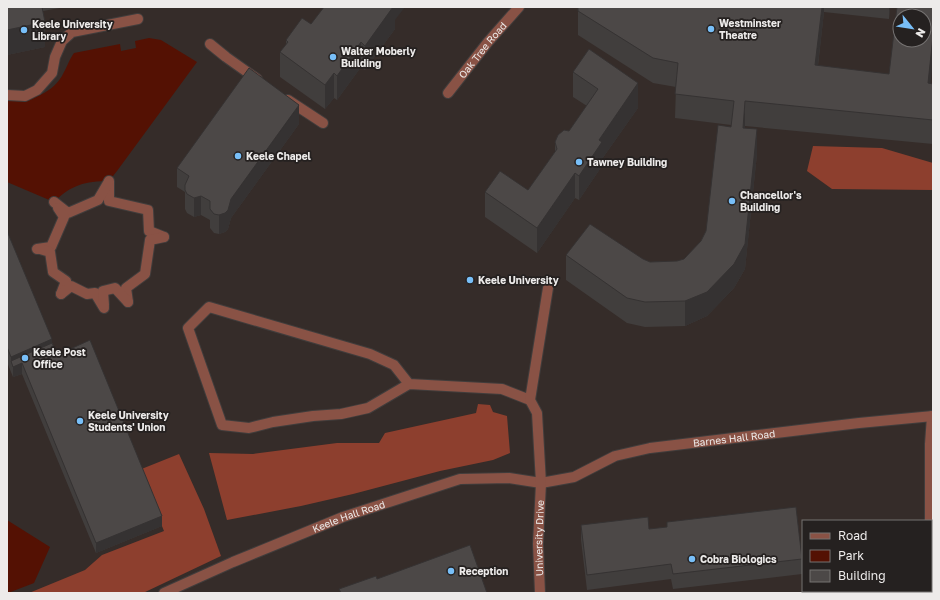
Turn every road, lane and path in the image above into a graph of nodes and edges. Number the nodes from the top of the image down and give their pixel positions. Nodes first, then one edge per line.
1 (519, 7) edge
2 (138, 19) dead end
3 (210, 44) dead end
4 (263, 84) edge
5 (276, 92) edge
6 (448, 93) dead end
7 (7, 95) edge
8 (323, 123) dead end
9 (109, 181) joint
10 (548, 288) dead end
11 (409, 384) junction
12 (530, 400) junction
13 (933, 416) edge
14 (541, 483) junction
15 (930, 520) edge
16 (164, 593) edge
17 (540, 593) edge

1 - 6 street, Oak Tree Road
2 - 7 street
3 - 4 street
5 - 8 street
9 - 9 street
10 - 12 street
11 - 11 street
11 - 12 street
12 - 14 street, University Drive
13 - 14 street, Barnes Hall Road
13 - 15 street
14 - 16 street, Keele Hall Road
14 - 17 street, University Drive

